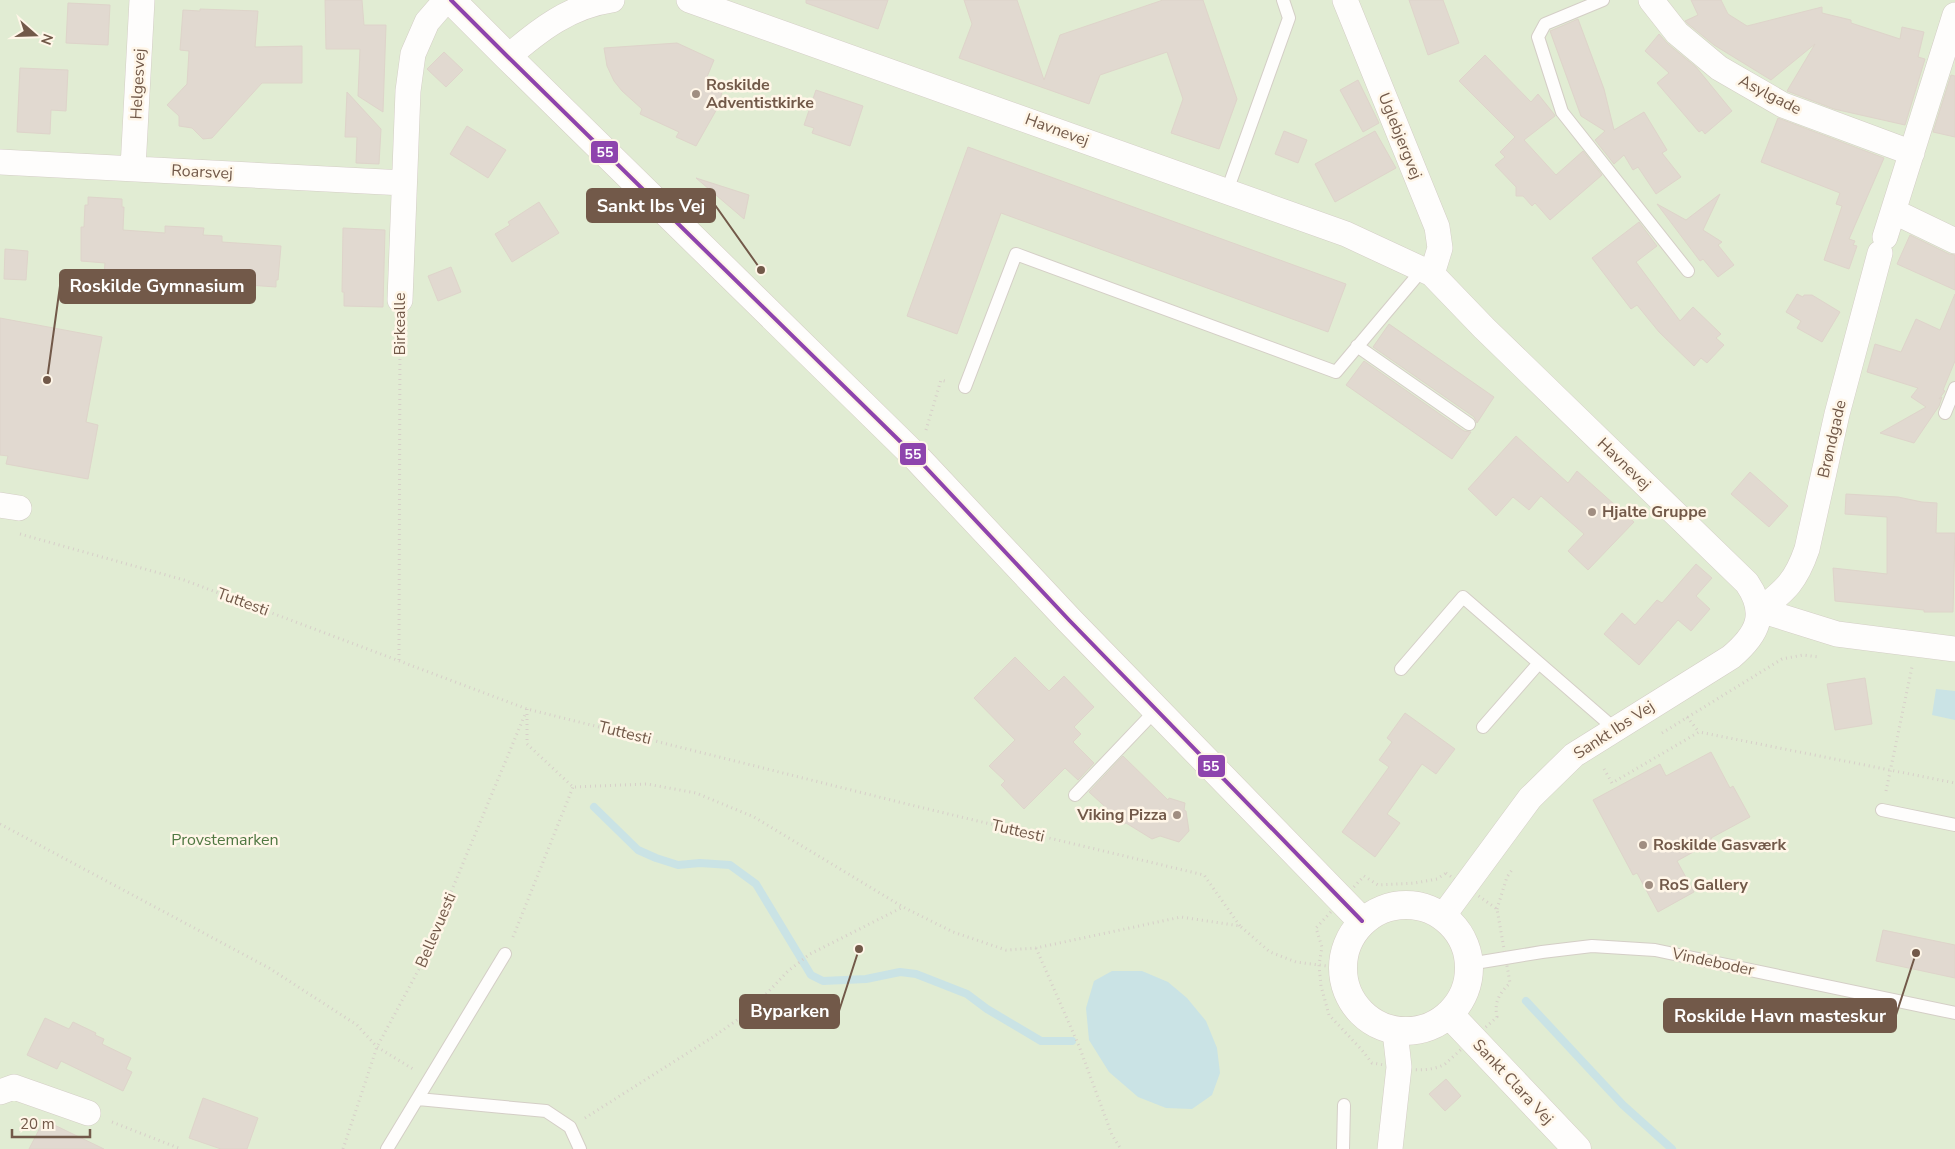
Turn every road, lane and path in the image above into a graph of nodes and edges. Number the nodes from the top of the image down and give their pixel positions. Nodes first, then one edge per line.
1 (142, 0) edge
2 (446, 0) edge
3 (451, 0) edge
4 (612, 0) edge
5 (689, 0) edge
6 (1283, 0) edge
7 (1345, 0) edge
8 (1603, 0) edge
9 (1651, 0) edge
10 (1955, 15) edge
11 (508, 57) junction
12 (1912, 153) junction
13 (0, 162) edge
14 (133, 168) junction
15 (404, 183) junction
16 (1227, 190) junction
17 (1894, 212) junction
18 (1955, 241) edge
19 (1688, 271) dead end
20 (1427, 272) junction
21 (400, 300) joint
22 (1358, 346) junction
23 (965, 388) joint
24 (1955, 388) edge
25 (1945, 413) dead end
26 (1469, 424) dead end
27 (918, 458) junction
28 (17, 534) dead end
29 (1760, 610) junction
30 (1951, 648) edge
31 (1823, 657) dead end
32 (399, 660) junction
33 (1539, 663) junction
34 (1401, 669) dead end
35 (527, 709) junction
36 (1156, 710) junction
37 (1687, 718) junction
38 (1483, 727) dead end
39 (1615, 729) junction
40 (1699, 732) junction
41 (1654, 738) dead end
42 (1612, 764) dead end
43 (1604, 769) junction
44 (1891, 769) junction
45 (1597, 774) dead end
46 (1955, 783) edge
47 (573, 787) junction
48 (1075, 795) dead end
49 (1882, 810) joint
50 (0, 824) edge
51 (1955, 825) edge
52 (1512, 869) dead end
53 (1456, 879) junction
54 (903, 907) junction
55 (1497, 909) junction
56 (1443, 916) junction
57 (1362, 921) junction
58 (1240, 926) junction
59 (1036, 948) junction
60 (505, 954) joint
61 (1506, 958) junction
62 (1470, 964) junction
63 (1331, 967) junction
64 (1510, 984) dead end
65 (1955, 1013) edge
66 (1449, 1014) junction
67 (1395, 1031) junction
68 (377, 1047) junction
69 (1399, 1067) junction
70 (1426, 1071) dead end
71 (0, 1092) edge
72 (418, 1100) junction
73 (1344, 1106) dead end
74 (88, 1113) joint
75 (570, 1127) junction
76 (181, 1149) edge
77 (343, 1149) edge
78 (388, 1149) edge
79 (580, 1149) edge
80 (1121, 1149) edge
81 (1343, 1149) edge
82 (1390, 1149) edge
83 (1577, 1149) edge

1 - 14 street, Helgesvej
2 - 15 street, Birkealle
3 - 11 main road
4 - 11 street
5 - 16 street, Havnevej
6 - 16 lane
7 - 20 street, Uglebjergvej
8 - 19 lane
9 - 12 street, Asylgade
10 - 12 street, Brøndgade
11 - 27 main road
12 - 17 street, Brøndgade
13 - 14 street, Roarsvej
14 - 15 street, Roarsvej
15 - 21 street, Birkealle
16 - 20 street, Havnevej
17 - 18 street
17 - 29 street, Brøndgade
20 - 22 lane
20 - 29 street, Havnevej
21 - 32 path, Birkealle
22 - 23 lane
22 - 26 lane
23 - 27 path
24 - 25 lane
27 - 36 main road
28 - 32 path, Tuttesti
29 - 30 street
29 - 39 street, Sankt Ibs Vej
30 - 44 path
31 - 37 path
32 - 35 path, Tuttesti
33 - 34 lane
33 - 38 lane
33 - 39 lane
35 - 47 path
35 - 58 path, Tuttesti
35 - 68 path, Bellevuesti
36 - 48 lane
36 - 57 main road
37 - 40 path
37 - 41 path
39 - 53 street, Sankt Ibs Vej
40 - 43 path
40 - 44 path
42 - 43 path
43 - 45 path
44 - 46 path
44 - 49 path
47 - 54 path
47 - 60 path
49 - 51 lane
50 - 68 path
52 - 55 path
53 - 55 path
53 - 56 street, Sankt Ibs Vej
54 - 59 path
54 - 75 path
55 - 61 path
56 - 57 main road
56 - 62 main road
57 - 63 main road
58 - 59 path
58 - 63 path, Tuttesti
59 - 80 path
60 - 72 lane
61 - 62 lane, Vindeboder
61 - 64 path
61 - 65 lane, Vindeboder
62 - 66 main road
63 - 67 main road
63 - 69 path
66 - 67 main road
66 - 83 main road, Sankt Clara Vej
67 - 69 street
68 - 72 path
68 - 77 path, Bellevuesti
69 - 70 path
69 - 82 street
71 - 74 street
72 - 75 lane
72 - 78 lane
73 - 81 lane
74 - 76 path
75 - 79 lane

